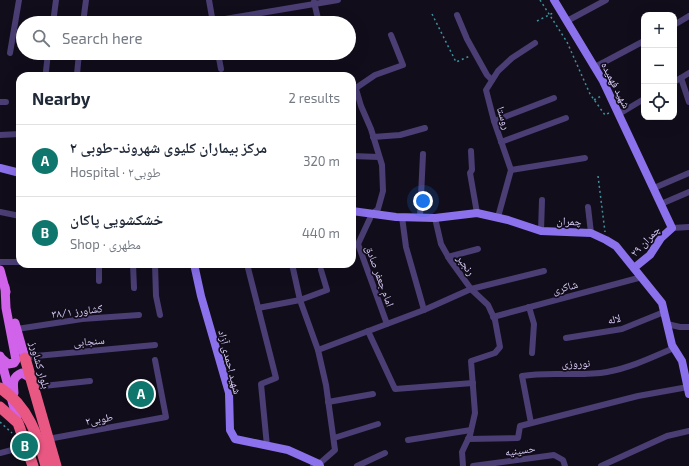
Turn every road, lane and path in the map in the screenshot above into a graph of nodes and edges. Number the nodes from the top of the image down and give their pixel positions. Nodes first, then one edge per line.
1 (19, 0) edge
2 (56, 0) edge
3 (86, 0) edge
4 (210, 0) edge
5 (338, 0) edge
6 (540, 0) edge
7 (554, 0) edge
8 (606, 0) edge
9 (314, 2) edge
10 (560, 10) junction
11 (432, 14) dead end
12 (457, 15) dead end
13 (550, 15) junction
14 (16, 16) edge
15 (54, 16) edge
16 (84, 16) edge
17 (212, 16) edge
18 (243, 16) edge
19 (317, 16) edge
20 (689, 16) edge
21 (16, 18) edge
22 (537, 21) dead end
23 (567, 21) junction
24 (677, 22) edge
25 (391, 35) dead end
26 (535, 43) dead end
27 (641, 43) edge
28 (10, 53) dead end
29 (475, 53) junction
30 (47, 60) edge
31 (78, 60) edge
32 (219, 60) edge
33 (595, 68) junction
34 (221, 69) dead end
35 (46, 71) dead end
36 (77, 72) edge
37 (689, 73) edge
38 (681, 78) junction
39 (492, 80) junction
40 (677, 80) edge
41 (356, 88) edge
42 (356, 94) edge
43 (554, 98) dead end
44 (641, 100) edge
45 (689, 102) edge
46 (618, 112) junction
47 (566, 118) dead end
48 (494, 121) junction
49 (425, 128) dead end
50 (16, 134) edge
51 (0, 135) edge
52 (373, 137) junction
53 (501, 142) junction
54 (471, 151) dead end
55 (423, 154) dead end
56 (356, 156) edge
57 (379, 157) junction
58 (585, 158) dead end
59 (0, 168) edge
60 (511, 170) junction
61 (16, 172) edge
62 (689, 173) edge
63 (598, 176) dead end
64 (654, 188) junction
65 (689, 192) edge
66 (542, 200) dead end
67 (661, 204) junction
68 (588, 207) dead end
69 (356, 211) edge
70 (0, 212) edge
71 (477, 213) junction
72 (372, 214) junction
73 (16, 215) edge
74 (402, 217) junction
75 (420, 217) junction
76 (498, 217) junction
77 (435, 218) junction
78 (689, 227) edge
79 (672, 228) junction
80 (541, 231) junction
81 (590, 233) junction
82 (606, 240) junction
83 (478, 249) dead end
84 (448, 257) junction
85 (0, 262) edge
86 (16, 262) edge
87 (99, 268) edge
88 (133, 268) edge
89 (155, 268) edge
90 (195, 268) edge
91 (248, 268) edge
92 (293, 268) edge
93 (634, 268) junction
94 (0, 270) edge
95 (321, 270) dead end
96 (544, 271) dead end
97 (642, 277) junction
98 (99, 281) dead end
99 (5, 287) junction
100 (134, 288) dead end
101 (471, 289) junction
102 (300, 300) junction
103 (529, 307) junction
104 (258, 308) junction
105 (424, 310) junction
106 (664, 312) junction
107 (139, 315) dead end
108 (160, 315) dead end
109 (493, 317) junction
110 (387, 324) junction
111 (667, 324) junction
112 (689, 327) edge
113 (17, 329) junction
114 (368, 331) junction
115 (566, 338) dead end
116 (155, 345) dead end
117 (674, 348) junction
118 (318, 350) junction
119 (532, 353) dead end
120 (0, 357) edge
121 (25, 358) junction
122 (155, 360) dead end
123 (90, 381) dead end
124 (32, 382) junction
125 (473, 383) junction
126 (0, 388) edge
127 (688, 391) edge
128 (373, 394) dead end
129 (328, 402) junction
130 (0, 407) edge
131 (18, 423) junction
132 (531, 423) junction
133 (378, 424) dead end
134 (471, 430) junction
135 (689, 431) edge
136 (48, 438) junction
137 (334, 438) junction
138 (468, 439) junction
139 (408, 440) dead end
140 (27, 446) junction
141 (267, 446) junction
142 (0, 453) edge
143 (385, 453) dead end
144 (317, 465) edge
145 (33, 466) edge
146 (46, 466) edge
147 (56, 466) edge
148 (357, 466) edge
149 (463, 466) edge
150 (473, 466) edge
151 (565, 466) edge
152 (601, 466) edge

1 - 14 street
2 - 15 street
3 - 16 street
4 - 17 street
5 - 9 street
6 - 13 path
7 - 10 street, شهید فهمیده
8 - 23 street
9 - 18 street
9 - 19 street
10 - 13 path
10 - 23 street, شهید فهمیده
11 - 29 path
12 - 29 street
13 - 22 path
13 - 46 path
20 - 24 street
21 - 28 street
23 - 33 street, شهید فهمیده
25 - 41 street
26 - 39 street, روستا
27 - 33 street
29 - 39 street
30 - 35 street
31 - 36 street
32 - 34 street
33 - 46 street, شهید فهمیده
37 - 38 street
38 - 40 street
38 - 45 street
39 - 48 street, روستا
42 - 52 street, امام جعفر صادق
43 - 48 street
44 - 46 street
46 - 64 street, شهید فهمیده
47 - 53 street
48 - 53 street, روستا
49 - 52 street
50 - 51 street
52 - 57 street, امام جعفر صادق
53 - 60 street, روستا
54 - 71 street
55 - 75 street
56 - 57 street
57 - 72 street, امام جعفر صادق
58 - 60 street
59 - 61 street
60 - 76 street
62 - 64 street
63 - 82 path
64 - 67 street, شهید فهمیده
65 - 67 street
66 - 80 street
67 - 79 street, شهید فهمیده
68 - 81 street
69 - 72 street, چمران
70 - 73 street
71 - 76 street, چمران
71 - 77 street, چمران
72 - 74 street, چمران
72 - 110 street, امام جعفر صادق
74 - 75 street, چمران
74 - 105 street
75 - 77 street, چمران
76 - 80 street, چمران
77 - 84 street, رنجبر
78 - 79 street
79 - 93 street, چمران ۲۹
80 - 81 street, چمران
81 - 82 street, چمران
82 - 93 street, چمران
83 - 84 street
84 - 101 street, رنجبر
85 - 86 street
87 - 98 street
88 - 100 street
89 - 108 street
90 - 141 street, شهید احمدی آزاد
91 - 104 street
92 - 102 street
93 - 97 street, چمران
94 - 99 main road, بلوار کشاورز
95 - 102 street
96 - 101 street
97 - 103 street, شاکری
97 - 106 street, چمران
99 - 113 main road, بلوار کشاورز
99 - 120 main road
101 - 105 street
101 - 109 street, رنجبر
102 - 104 street
102 - 118 street
103 - 109 street, شاکری
103 - 119 street
104 - 141 street
105 - 110 street
106 - 111 street, چمران
106 - 115 street, لاله
107 - 113 street, کشاورز ۳۸/۱
109 - 125 street, رنجبر
110 - 114 street
111 - 112 street
111 - 117 street, چمران
113 - 121 main road, بلوار کشاورز
114 - 118 street
114 - 125 street
116 - 121 street, سنجابی
117 - 127 street, چمران
117 - 132 street, نوروزی
118 - 129 street
120 - 131 main road
121 - 124 highway, بلوار کشاورز
122 - 136 street, طوبی۲
123 - 124 street
124 - 131 main road
124 - 136 highway, بلوار کشاورز
125 - 134 street
126 - 146 highway, bridge
127 - 132 street
128 - 129 street
129 - 137 street
130 - 131 highway
131 - 140 highway
132 - 138 street
133 - 137 street
134 - 138 street
134 - 139 street
135 - 152 street
136 - 147 highway, بلوار کشاورز
137 - 144 street
138 - 149 street
140 - 142 street
140 - 145 highway
141 - 144 street, شهید احمدی آزاد
143 - 148 street
150 - 151 street, حسینیه

